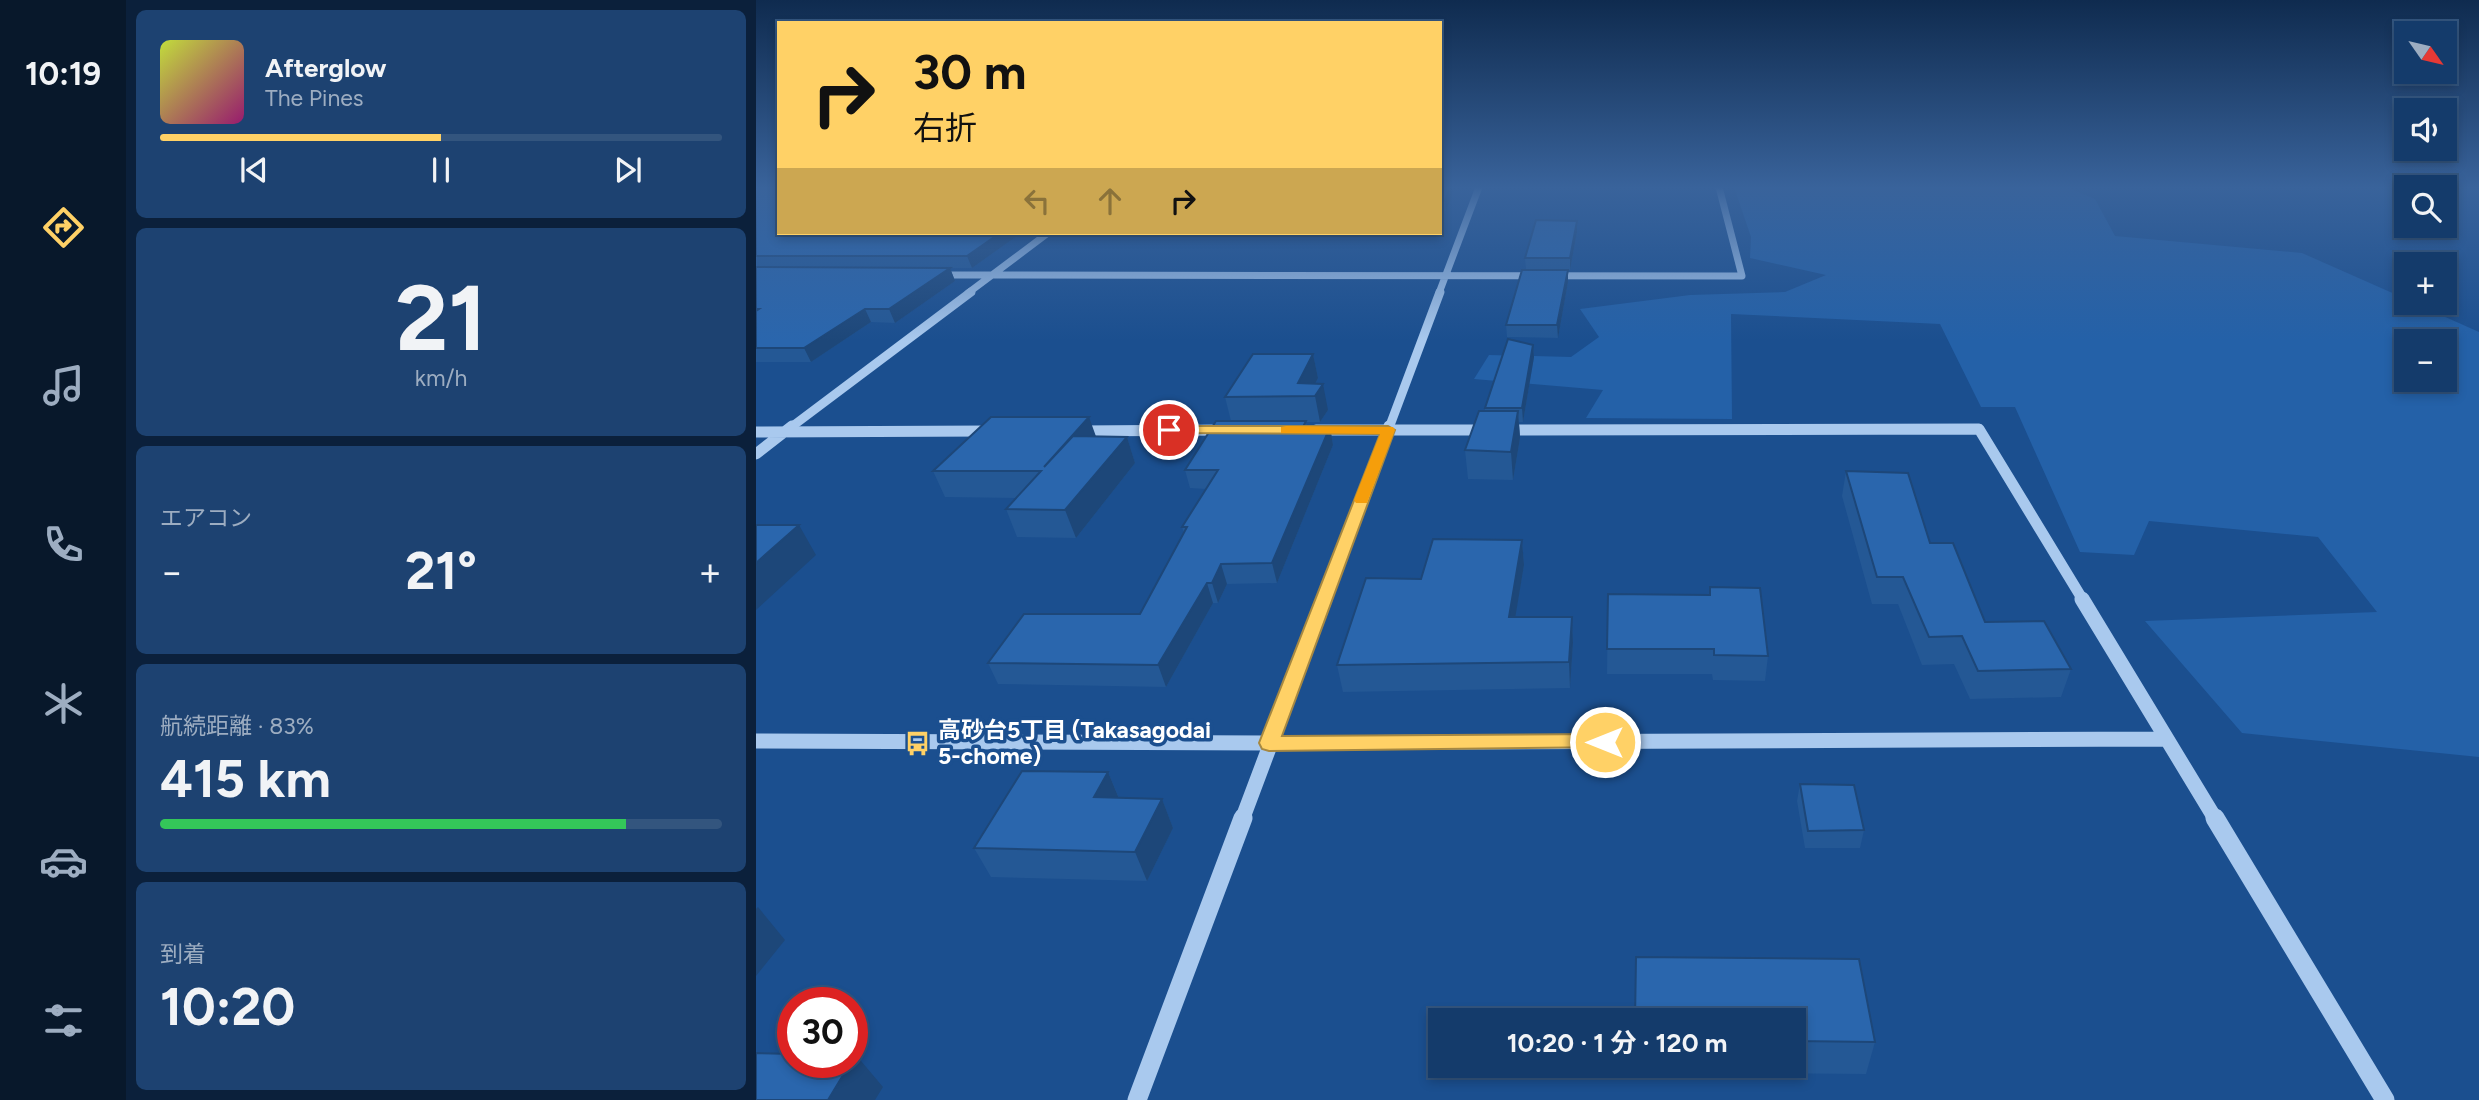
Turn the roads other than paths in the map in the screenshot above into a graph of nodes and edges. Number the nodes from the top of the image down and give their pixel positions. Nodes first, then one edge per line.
1 (1041, 238) edge
2 (1459, 238) edge
3 (1732, 238) edge
4 (928, 275) edge
5 (994, 275) junction
6 (1444, 275) junction
7 (1238, 430) edge
8 (1306, 430) edge
9 (1388, 430) junction
10 (1005, 431) edge
11 (1060, 431) edge
12 (756, 432) edge
13 (786, 432) junction
14 (756, 454) edge
15 (2165, 739) junction
16 (756, 741) edge
17 (1269, 743) junction
18 (1137, 1100) edge
19 (2385, 1100) edge

1 - 5 street
2 - 6 street
3 - 6 street
4 - 5 street
5 - 6 street
5 - 13 street
6 - 9 street
7 - 11 street
8 - 9 street
9 - 15 street
9 - 17 street
10 - 13 street
12 - 13 street
13 - 14 street
15 - 17 street
15 - 19 street
16 - 17 street
17 - 18 street

